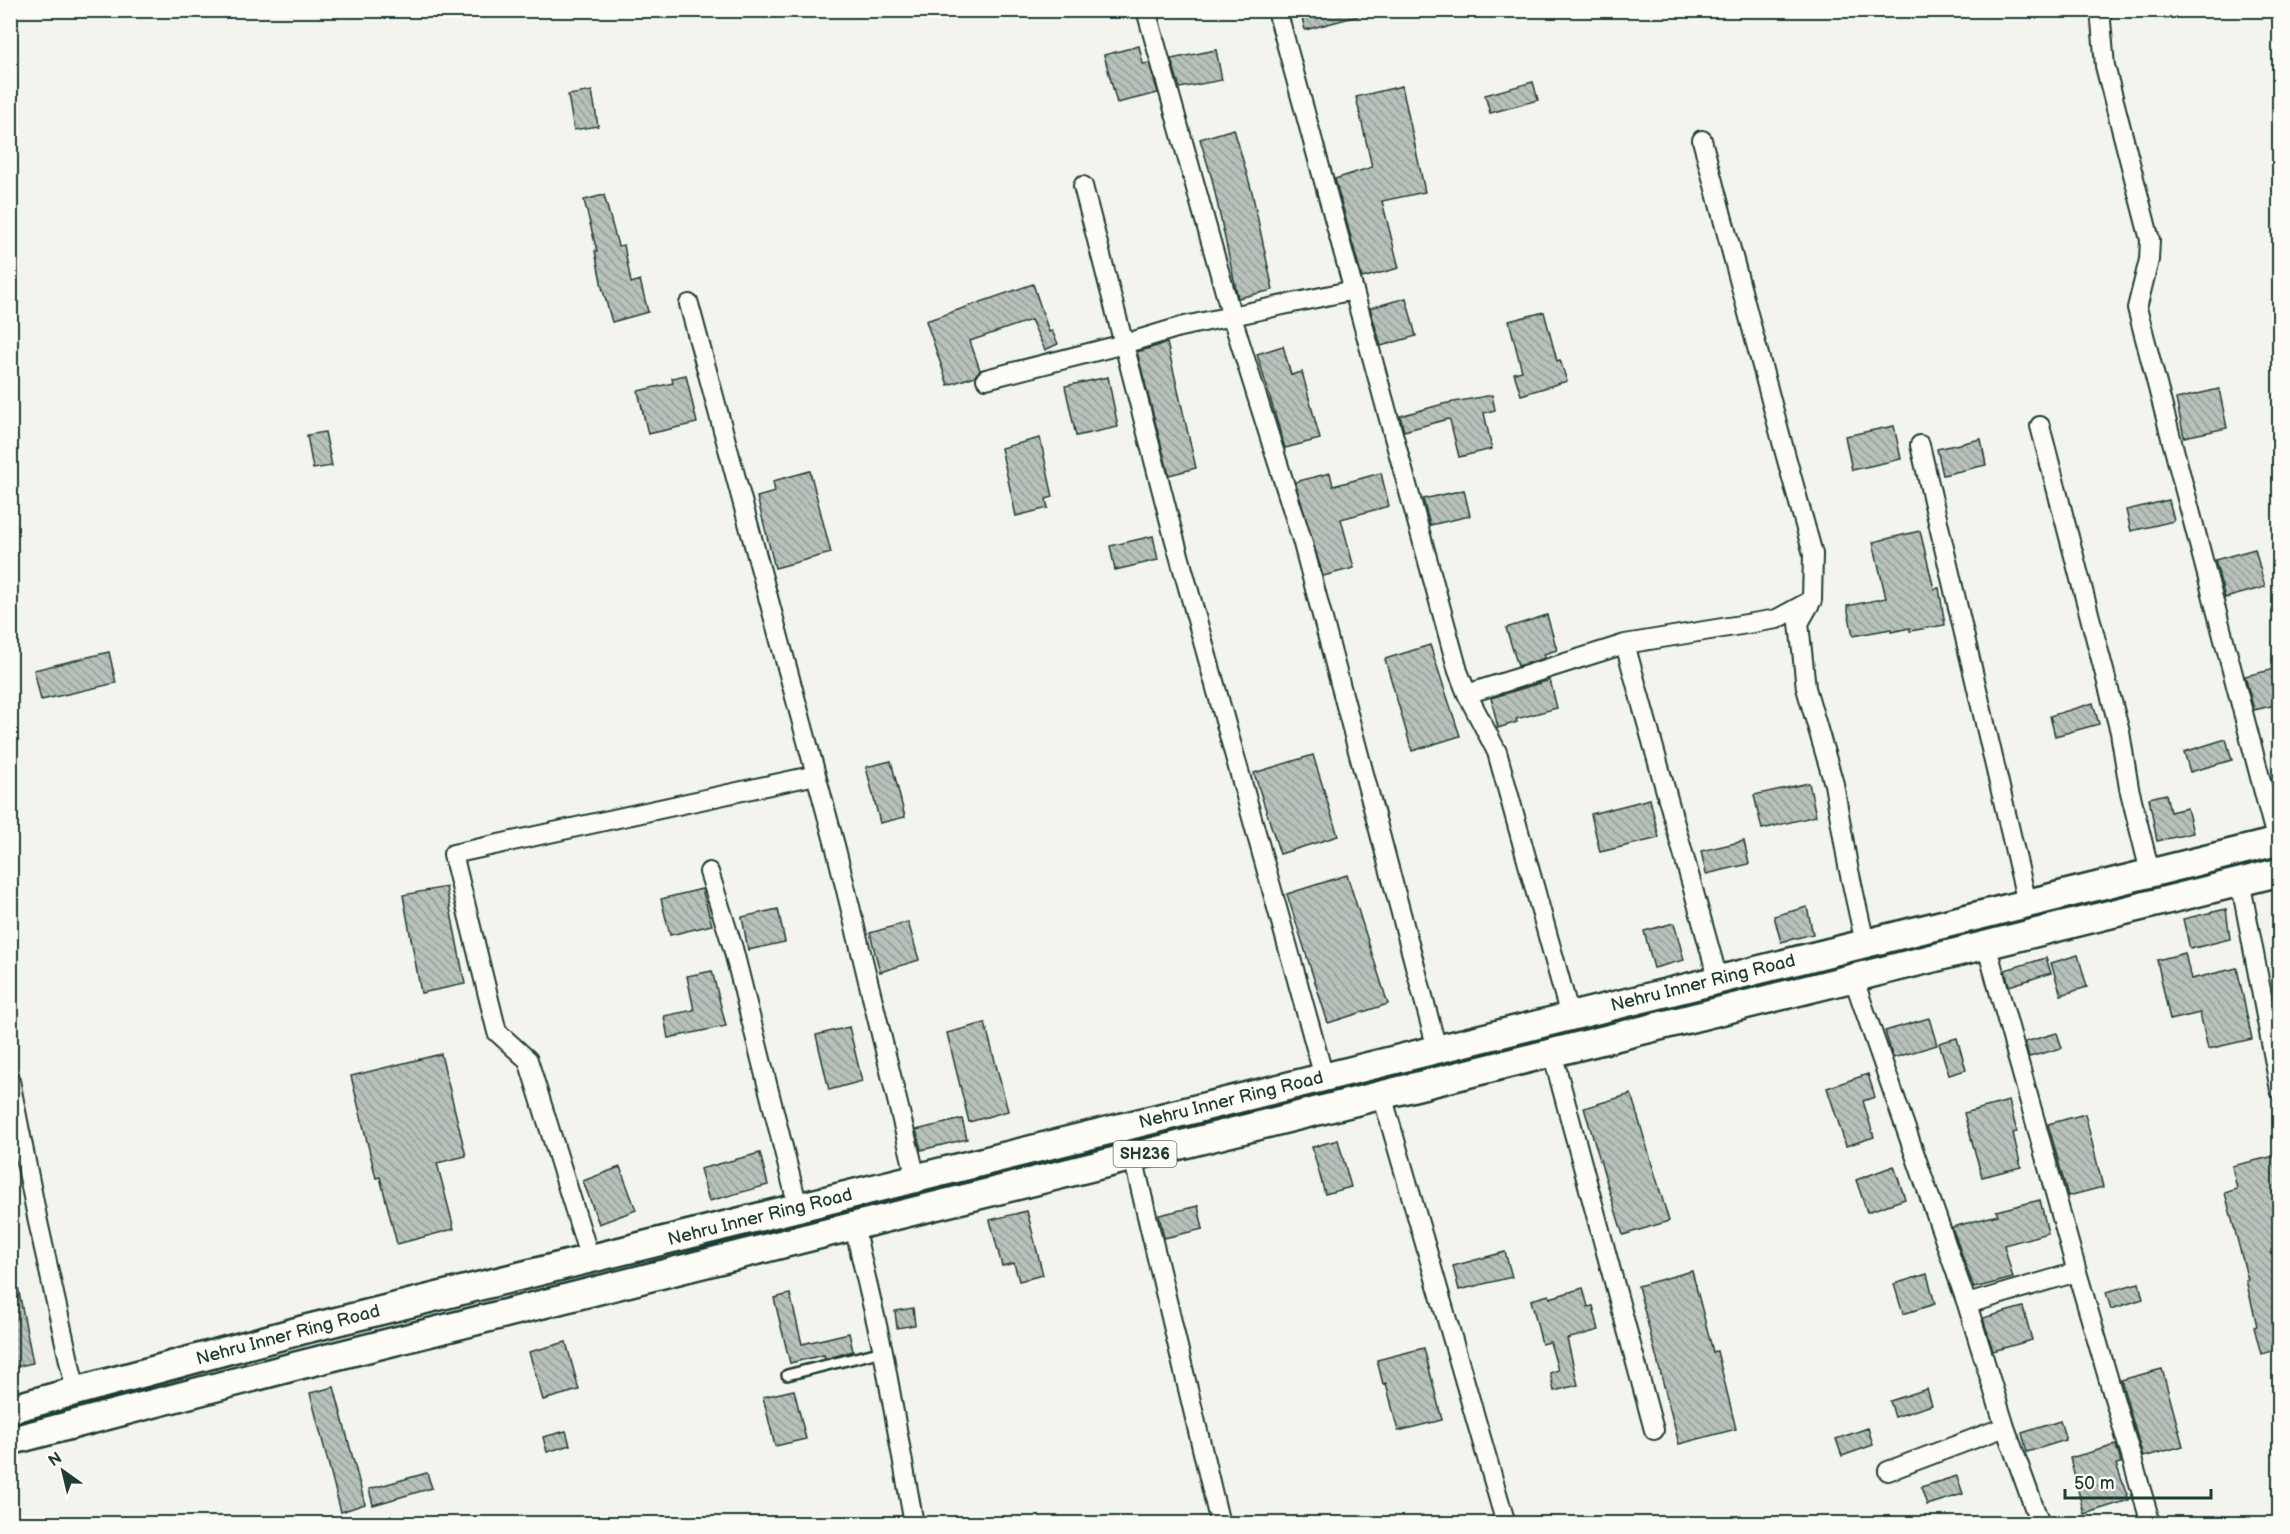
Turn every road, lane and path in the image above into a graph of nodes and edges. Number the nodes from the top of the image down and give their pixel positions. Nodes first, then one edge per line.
1 (1146, 10) edge
2 (1277, 10) edge
3 (2100, 10) edge
4 (1702, 140) dead end
5 (1083, 186) dead end
6 (1354, 290) junction
7 (689, 303) dead end
8 (1232, 317) junction
9 (1124, 344) junction
10 (986, 379) dead end
11 (2040, 426) dead end
12 (1920, 445) dead end
13 (1812, 600) junction
14 (1626, 644) junction
15 (1467, 694) junction
16 (816, 775) junction
17 (2278, 841) edge
18 (709, 872) dead end
19 (2150, 872) junction
20 (2280, 872) edge
21 (2241, 880) junction
22 (2027, 903) junction
23 (1865, 943) junction
24 (1986, 944) junction
25 (1853, 977) junction
26 (1718, 979) junction
27 (1570, 1016) junction
28 (1437, 1049) junction
29 (1552, 1052) junction
30 (1324, 1077) junction
31 (10, 1081) edge
32 (2280, 1090) edge
33 (1382, 1095) junction
34 (1132, 1157) junction
35 (916, 1178) junction
36 (798, 1207) junction
37 (854, 1226) junction
38 (590, 1259) junction
39 (2078, 1272) junction
40 (1967, 1304) junction
41 (883, 1351) junction
42 (787, 1375) dead end
43 (76, 1392) junction
44 (10, 1409) edge
45 (2005, 1427) junction
46 (1654, 1430) dead end
47 (10, 1440) edge
48 (1888, 1471) dead end
49 (914, 1524) edge
50 (1220, 1524) edge
51 (1506, 1524) edge
52 (2040, 1524) edge
53 (2151, 1524) edge

1 - 8 street
2 - 6 street
3 - 17 street
4 - 13 street
5 - 9 street
6 - 8 street
6 - 15 street
7 - 16 street
8 - 9 street
8 - 28 street
9 - 10 street
9 - 30 street
11 - 19 street
12 - 22 street
13 - 14 street
13 - 23 street
14 - 15 street
14 - 26 street
15 - 27 street
16 - 35 street
16 - 38 street
17 - 19 main road, Nehru Inner Ring Road / SH236
18 - 36 street
19 - 22 main road, Nehru Inner Ring Road / SH236
20 - 21 main road, SH236
21 - 24 main road, SH236
21 - 32 street
22 - 23 main road, Nehru Inner Ring Road / SH236
23 - 26 main road, Nehru Inner Ring Road / SH236
24 - 25 main road, SH236
24 - 39 street
25 - 29 main road, SH236
25 - 40 street
26 - 27 main road, Nehru Inner Ring Road / SH236
27 - 28 main road, Nehru Inner Ring Road / SH236
28 - 30 main road, Nehru Inner Ring Road / SH236
29 - 33 main road, SH236
29 - 46 street
30 - 35 main road, Nehru Inner Ring Road / SH236
31 - 43 street
33 - 34 main road, SH236
33 - 51 street
34 - 37 main road, SH236
34 - 50 street
35 - 36 main road, Nehru Inner Ring Road / SH236
36 - 38 main road, Nehru Inner Ring Road / SH236
37 - 41 street
37 - 47 main road, SH236
38 - 43 main road, Nehru Inner Ring Road / SH236
39 - 40 street
39 - 53 street
40 - 45 street
41 - 42 lane
41 - 49 street
43 - 44 main road, Nehru Inner Ring Road / SH236
45 - 48 street
45 - 52 street

